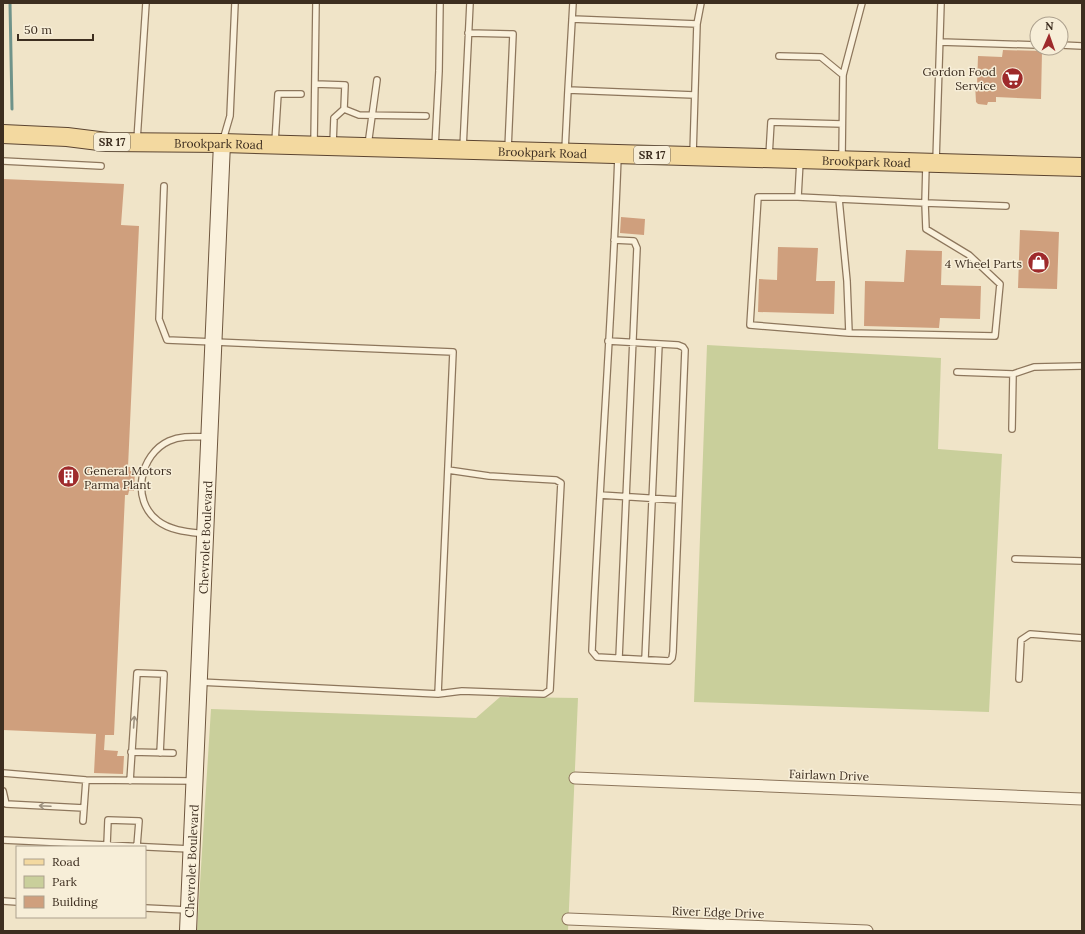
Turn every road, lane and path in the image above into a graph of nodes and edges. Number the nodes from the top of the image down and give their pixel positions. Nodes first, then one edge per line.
1 (146, 3) edge
2 (236, 3) edge
3 (316, 3) edge
4 (440, 3) edge
5 (470, 3) edge
6 (573, 3) edge
7 (701, 3) edge
8 (862, 3) edge
9 (941, 3) edge
10 (572, 19) junction
11 (697, 24) junction
12 (468, 33) junction
13 (940, 42) junction
14 (1029, 44) edge
15 (1069, 45) edge
16 (1082, 46) edge
17 (779, 56) dead end
18 (843, 75) junction
19 (377, 80) dead end
20 (315, 84) junction
21 (568, 90) junction
22 (301, 94) dead end
23 (694, 95) junction
24 (344, 109) junction
25 (372, 115) junction
26 (426, 116) dead end
27 (842, 124) junction
28 (3, 134) edge
29 (137, 142) junction
30 (222, 143) junction
31 (274, 145) junction
32 (314, 146) junction
33 (333, 146) junction
34 (368, 147) junction
35 (435, 149) junction
36 (463, 150) junction
37 (508, 151) junction
38 (565, 153) junction
39 (618, 154) junction
40 (693, 156) junction
41 (769, 158) junction
42 (800, 159) junction
43 (842, 160) junction
44 (3, 161) edge
45 (931, 163) junction
46 (101, 166) dead end
47 (1082, 167) edge
48 (164, 186) dead end
49 (798, 197) junction
50 (839, 199) junction
51 (925, 203) junction
52 (1006, 206) dead end
53 (614, 240) junction
54 (849, 333) junction
55 (213, 341) junction
56 (608, 341) junction
57 (633, 343) junction
58 (659, 344) junction
59 (1082, 366) edge
60 (957, 372) dead end
61 (1014, 374) junction
62 (1012, 429) dead end
63 (209, 436) junction
64 (448, 470) junction
65 (600, 495) junction
66 (626, 496) junction
67 (653, 498) junction
68 (679, 500) junction
69 (205, 534) junction
70 (1015, 558) dead end
71 (1082, 562) edge
72 (1082, 638) edge
73 (619, 658) junction
74 (645, 659) junction
75 (1019, 679) dead end
76 (198, 682) junction
77 (438, 694) junction
78 (132, 752) junction
79 (160, 753) junction
80 (173, 753) dead end
81 (3, 773) edge
82 (575, 778) dead end
83 (86, 780) junction
84 (130, 781) junction
85 (194, 781) junction
86 (3, 791) edge
87 (1082, 799) edge
88 (84, 808) junction
89 (83, 821) dead end
90 (3, 840) edge
91 (107, 845) junction
92 (137, 846) edge
93 (146, 846) edge
94 (191, 849) junction
95 (3, 901) edge
96 (16, 902) edge
97 (146, 908) edge
98 (188, 910) junction
99 (568, 919) dead end
100 (188, 931) edge
101 (867, 931) edge

1 - 29 lane
2 - 30 lane
3 - 20 lane
4 - 35 lane
5 - 12 lane
6 - 10 lane
7 - 11 lane
8 - 18 lane
9 - 13 lane
10 - 11 lane
10 - 21 lane
11 - 23 lane
12 - 36 lane
12 - 37 lane
13 - 14 lane
13 - 45 lane
15 - 16 lane
17 - 18 lane
18 - 27 lane
19 - 25 lane
20 - 24 lane
20 - 32 lane
21 - 23 lane
21 - 38 lane
22 - 31 lane
23 - 40 lane
24 - 25 lane
24 - 33 lane
25 - 26 lane
25 - 34 lane
27 - 41 lane
27 - 43 lane
28 - 29 main road, Brookpark Road / SR 17
29 - 30 main road, Brookpark Road / SR 17
30 - 31 main road, Brookpark Road / SR 17
30 - 55 main road, Chevrolet Boulevard
31 - 32 main road, Brookpark Road / SR 17
32 - 33 main road, Brookpark Road / SR 17
33 - 34 main road, Brookpark Road / SR 17
34 - 35 main road, Brookpark Road / SR 17
35 - 36 main road, Brookpark Road / SR 17
36 - 37 main road, Brookpark Road / SR 17
37 - 38 main road, Brookpark Road / SR 17
38 - 39 main road, Brookpark Road / SR 17
39 - 40 main road, Brookpark Road / SR 17
39 - 53 lane
40 - 41 main road, Brookpark Road / SR 17
41 - 42 main road, Brookpark Road / SR 17
42 - 43 main road, Brookpark Road / SR 17
42 - 49 lane
43 - 45 main road, Brookpark Road / SR 17
44 - 46 lane
45 - 47 main road, Brookpark Road / SR 17
45 - 51 lane
48 - 55 lane
49 - 50 lane
49 - 54 lane
50 - 51 lane
50 - 54 lane
51 - 52 lane
51 - 54 lane
53 - 56 lane
53 - 57 lane
55 - 63 main road, Chevrolet Boulevard
55 - 64 lane
56 - 57 lane
56 - 65 lane
57 - 58 lane
57 - 66 lane
58 - 67 lane
58 - 68 lane
59 - 61 lane
60 - 61 lane
61 - 62 lane
63 - 69 main road, Chevrolet Boulevard
63 - 69 lane
64 - 77 lane
64 - 77 lane
65 - 66 lane
65 - 73 lane
66 - 67 lane
66 - 73 lane
67 - 68 lane
67 - 74 lane
68 - 74 lane
69 - 76 main road, Chevrolet Boulevard
70 - 71 lane
72 - 75 lane
73 - 74 lane
76 - 77 lane
76 - 85 main road, Chevrolet Boulevard
78 - 79 lane
78 -> 79 lane
78 - 84 lane
79 - 80 lane
81 - 83 lane
82 - 87 street, Fairlawn Drive
83 - 84 lane
83 - 88 lane
84 - 85 lane
85 - 94 main road, Chevrolet Boulevard
88 -> 86 lane
88 - 89 lane
90 - 91 lane
91 - 92 lane
91 - 92 lane
93 - 94 lane
94 - 98 main road, Chevrolet Boulevard
95 - 96 lane
97 - 98 lane
98 - 100 main road, Chevrolet Boulevard
99 - 101 street, River Edge Drive

